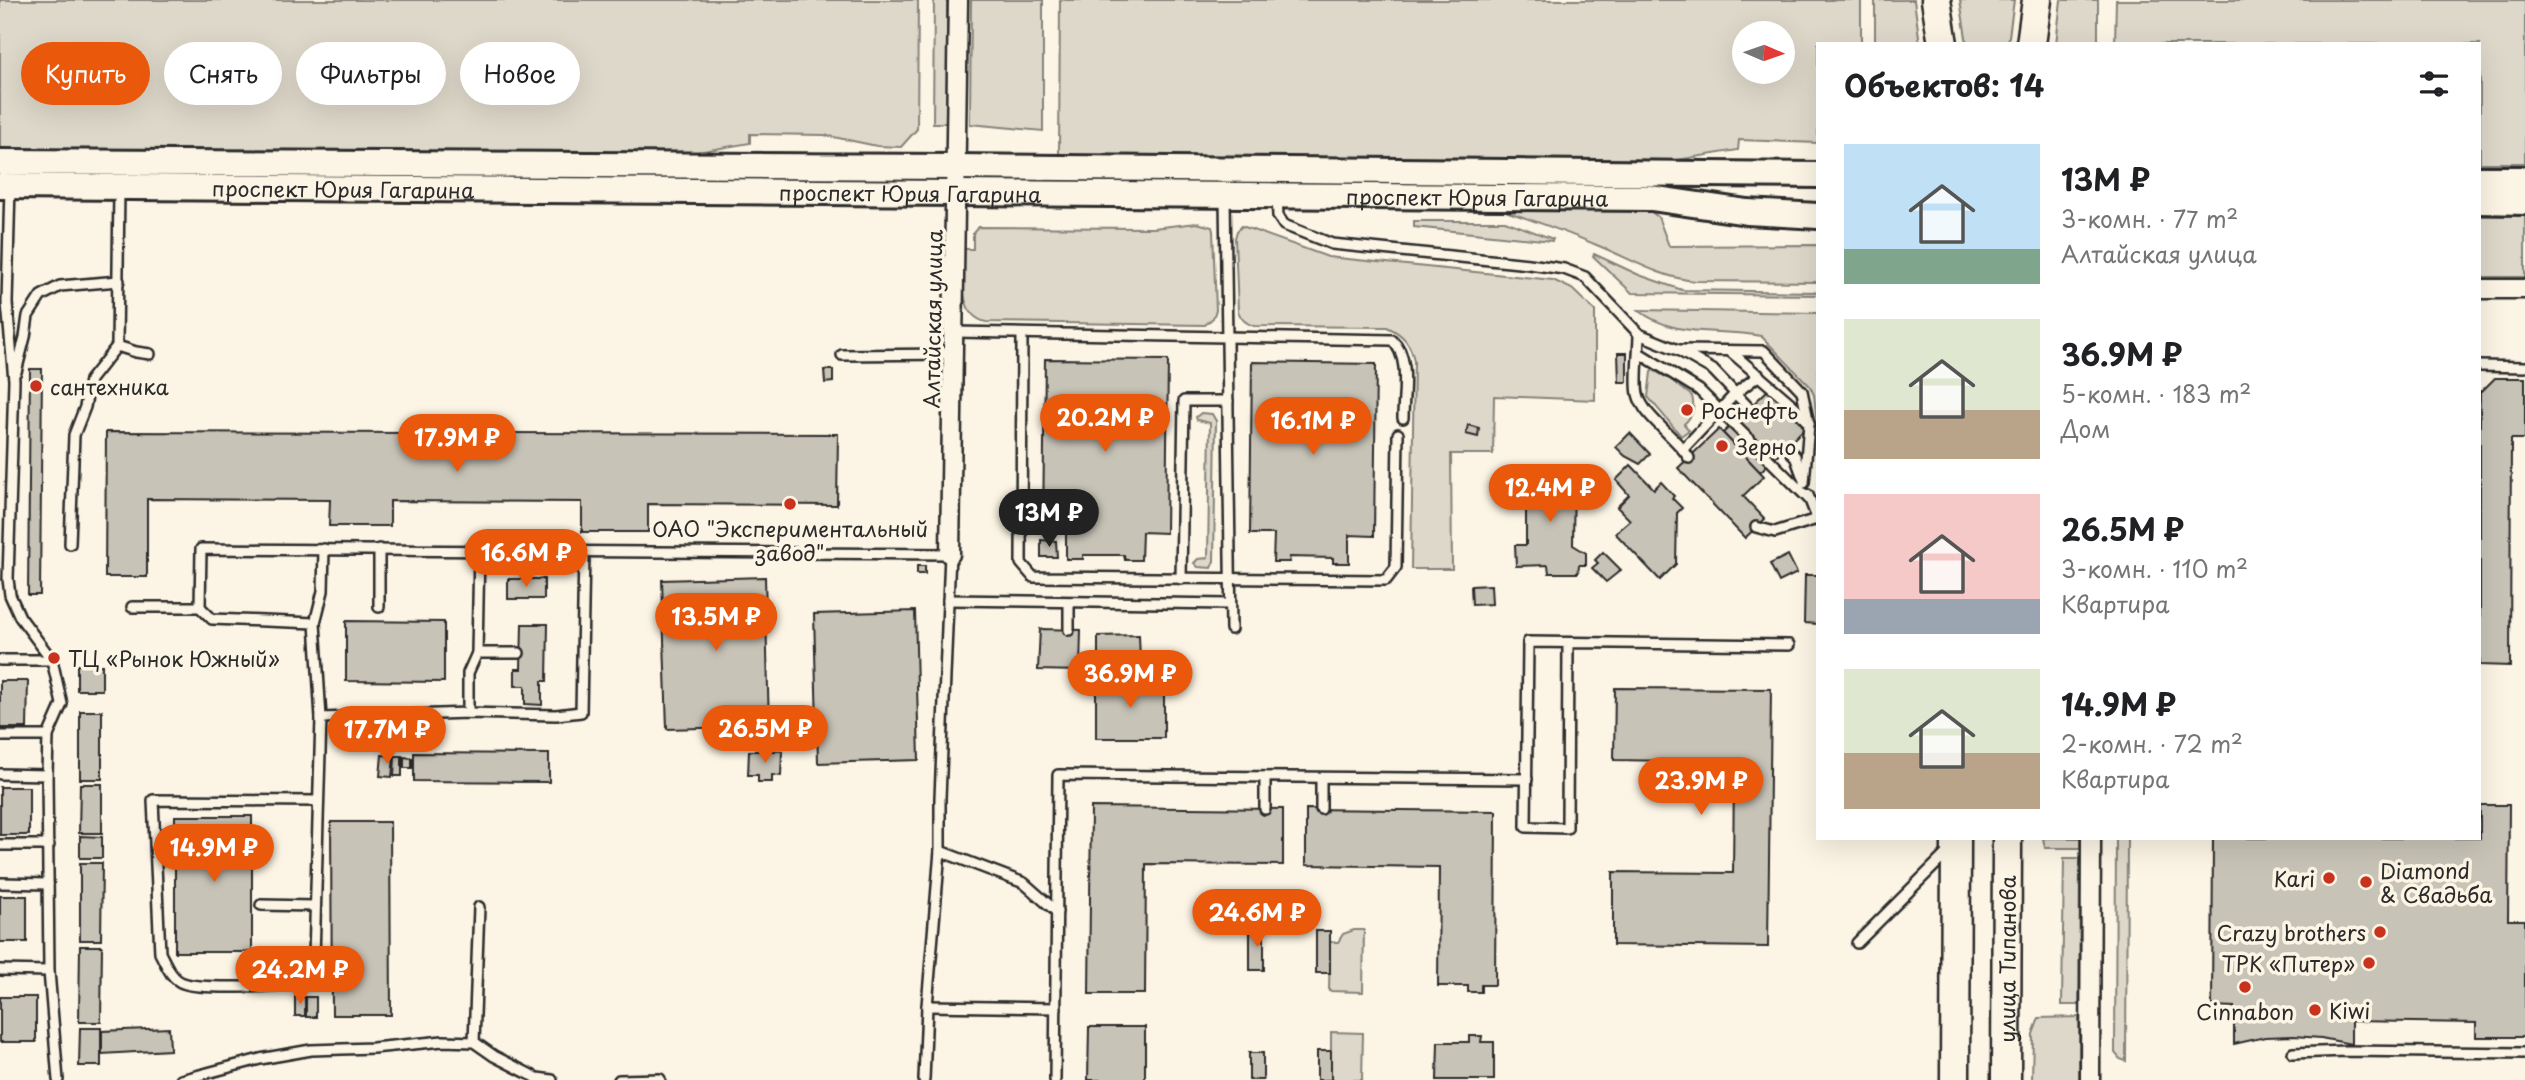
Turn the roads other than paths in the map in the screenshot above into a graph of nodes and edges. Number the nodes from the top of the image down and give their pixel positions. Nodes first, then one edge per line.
1 (958, 0) edge
2 (1936, 0) edge
3 (2037, 0) edge
4 (1943, 42) edge
5 (2031, 42) edge
6 (957, 167) junction
7 (5, 174) edge
8 (119, 175) junction
9 (1816, 175) edge
10 (2481, 179) edge
11 (2525, 179) edge
12 (1225, 182) junction
13 (1276, 183) junction
14 (957, 192) junction
15 (2481, 201) edge
16 (2525, 202) edge
17 (1816, 216) edge
18 (119, 281) junction
19 (2481, 289) edge
20 (2525, 289) edge
21 (954, 332) junction
22 (1022, 334) junction
23 (1639, 334) junction
24 (1228, 337) junction
25 (117, 345) junction
26 (1678, 350) junction
27 (1730, 351) junction
28 (1639, 353) junction
29 (150, 354) dead end
30 (842, 355) dead end
31 (954, 355) junction
32 (2481, 366) edge
33 (2525, 366) edge
34 (1759, 376) junction
35 (14, 380) junction
36 (1736, 393) junction
37 (1228, 401) junction
38 (1749, 408) dead end
39 (1720, 410) junction
40 (1403, 418) dead end
41 (1808, 424) junction
42 (1398, 434) dead end
43 (1786, 447) dead end
44 (1684, 448) junction
45 (1689, 457) dead end
46 (1804, 483) junction
47 (1810, 500) junction
48 (1816, 515) edge
49 (1816, 521) edge
50 (1756, 527) dead end
51 (70, 544) dead end
52 (324, 549) junction
53 (379, 549) junction
54 (480, 551) junction
55 (584, 552) junction
56 (950, 554) junction
57 (1181, 579) junction
58 (1230, 579) junction
59 (5, 596) edge
60 (948, 600) junction
61 (1069, 603) junction
62 (1230, 604) junction
63 (132, 607) dead end
64 (200, 607) junction
65 (379, 607) dead end
66 (315, 623) junction
67 (1231, 629) dead end
68 (1069, 630) dead end
69 (1568, 643) junction
70 (1789, 645) dead end
71 (477, 653) junction
72 (519, 653) dead end
73 (0, 660) edge
74 (52, 660) junction
75 (468, 713) junction
76 (321, 718) junction
77 (0, 736) edge
78 (48, 736) junction
79 (0, 774) edge
80 (47, 775) junction
81 (1265, 777) junction
82 (1321, 778) junction
83 (1527, 779) junction
84 (317, 800) junction
85 (1265, 809) dead end
86 (1321, 809) dead end
87 (2007, 840) edge
88 (2091, 840) edge
89 (1956, 841) edge
90 (0, 845) edge
91 (49, 845) junction
92 (940, 851) junction
93 (0, 883) edge
94 (48, 884) junction
95 (261, 905) dead end
96 (314, 906) junction
97 (479, 907) dead end
98 (1056, 912) junction
99 (1857, 943) dead end
100 (0, 971) edge
101 (48, 971) junction
102 (927, 1006) junction
103 (1056, 1008) junction
104 (474, 1042) junction
105 (2525, 1052) edge
106 (2293, 1053) dead end
107 (660, 1079) edge
108 (58, 1080) edge
109 (181, 1080) edge
110 (552, 1080) edge
111 (619, 1080) edge
112 (924, 1080) edge
113 (1055, 1080) edge
114 (1955, 1080) edge
115 (2006, 1080) edge
116 (2090, 1080) edge

1 - 6 street, Алтайская улица
2 - 4 main road
3 - 5 main road
6 - 8 main road, проспект Юрия Гагарина
6 - 12 main road, проспект Юрия Гагарина
6 - 14 street, Алтайская улица
7 - 8 main road, проспект Юрия Гагарина
7 - 35 lane
8 - 14 main road, проспект Юрия Гагарина
8 - 18 lane
9 - 13 main road, проспект Юрия Гагарина
10 - 11 main road
12 - 13 main road, проспект Юрия Гагарина
12 - 14 main road, проспект Юрия Гагарина
12 - 24 lane
13 - 17 main road, проспект Юрия Гагарина
13 - 23 lane
14 - 21 street, Алтайская улица
15 - 16 main road
18 - 25 lane
18 - 35 lane
19 - 20 street
21 - 22 lane
21 - 31 street, Алтайская улица
22 - 24 lane
22 - 57 lane
23 - 26 lane
23 - 28 lane
24 - 37 lane
24 - 40 lane
25 - 29 lane
25 - 51 lane
26 - 27 lane
26 - 36 lane
27 - 34 lane
27 - 41 lane
28 - 39 lane
28 - 44 lane
30 - 31 lane
31 - 56 street, Алтайская улица
32 - 33 lane
34 - 36 lane
34 - 41 lane
35 - 59 lane
36 - 38 lane
36 - 39 lane
37 - 57 lane
37 - 58 lane
39 - 44 lane
39 - 47 lane
41 - 46 lane
42 - 58 lane
43 - 46 lane
44 - 45 lane
46 - 47 lane
47 - 48 lane
49 - 50 lane
52 - 53 lane
52 - 64 lane
52 - 66 lane
53 - 54 lane
53 - 65 lane
54 - 55 lane
54 - 71 lane
55 - 56 lane
55 - 75 lane
56 - 60 lane
57 - 58 lane
58 - 62 lane
59 - 74 lane
60 - 61 lane
60 - 92 lane
61 - 62 lane
61 - 68 lane
62 - 67 lane
63 - 64 lane
64 - 66 lane
66 - 76 lane
69 - 70 lane
69 - 83 lane
69 - 83 lane
71 - 72 lane
71 - 75 lane
73 - 74 lane
74 - 78 lane
75 - 76 lane
76 - 84 lane
77 - 78 lane
78 - 80 lane
79 - 80 lane
80 - 91 lane
81 - 82 lane
81 - 85 lane
81 - 98 lane
82 - 83 lane
82 - 86 lane
84 - 96 lane
84 - 96 lane
87 - 115 main road, улица Типанова
88 - 116 street
89 - 99 lane
89 - 114 main road
90 - 91 lane
91 - 94 lane
92 - 98 lane
92 - 102 lane
93 - 94 lane
94 - 101 lane
95 - 96 lane
97 - 104 lane
98 - 103 lane
100 - 101 lane
101 - 108 lane
102 - 103 lane
102 - 112 lane
103 - 113 lane
104 - 109 lane
104 - 110 lane
105 - 106 lane
107 - 111 lane

